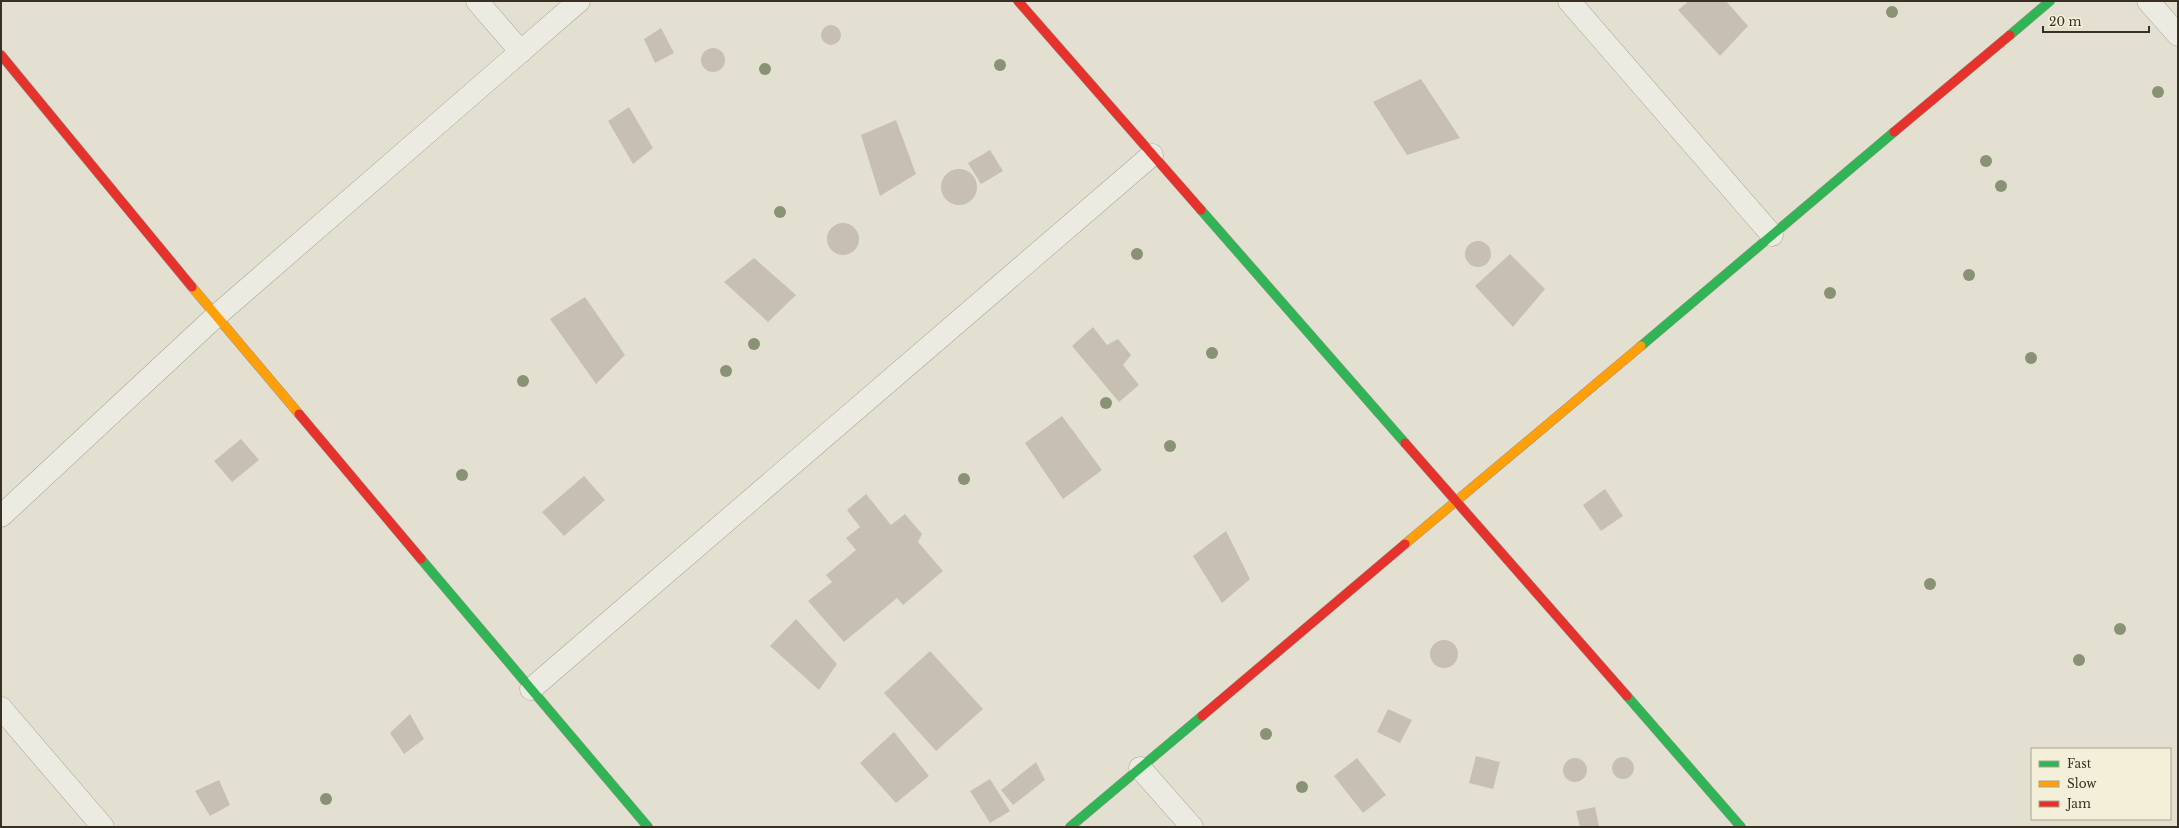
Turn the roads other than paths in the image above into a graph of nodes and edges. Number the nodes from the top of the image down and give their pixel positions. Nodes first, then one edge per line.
1 (477, 1) edge
2 (580, 1) edge
3 (1018, 1) edge
4 (1569, 1) edge
5 (2050, 1) edge
6 (2148, 1) edge
7 (2178, 35) edge
8 (521, 52) junction
9 (1, 55) edge
10 (1152, 155) junction
11 (1772, 235) junction
12 (216, 316) junction
13 (1455, 502) junction
14 (1, 516) edge
15 (531, 689) junction
16 (1, 708) edge
17 (1140, 768) junction
18 (103, 827) edge
19 (648, 827) edge
20 (1070, 827) edge
21 (1192, 827) edge
22 (1741, 827) edge

1 - 8 street
2 - 8 street
3 - 10 street
4 - 11 street
5 - 11 street
6 - 7 street
8 - 12 street
9 - 12 street
10 - 13 street
10 - 15 street
11 - 13 street
12 - 14 street
12 - 15 street
13 - 17 street
13 - 22 street
15 - 19 street
16 - 18 street
17 - 20 street
17 - 21 street

